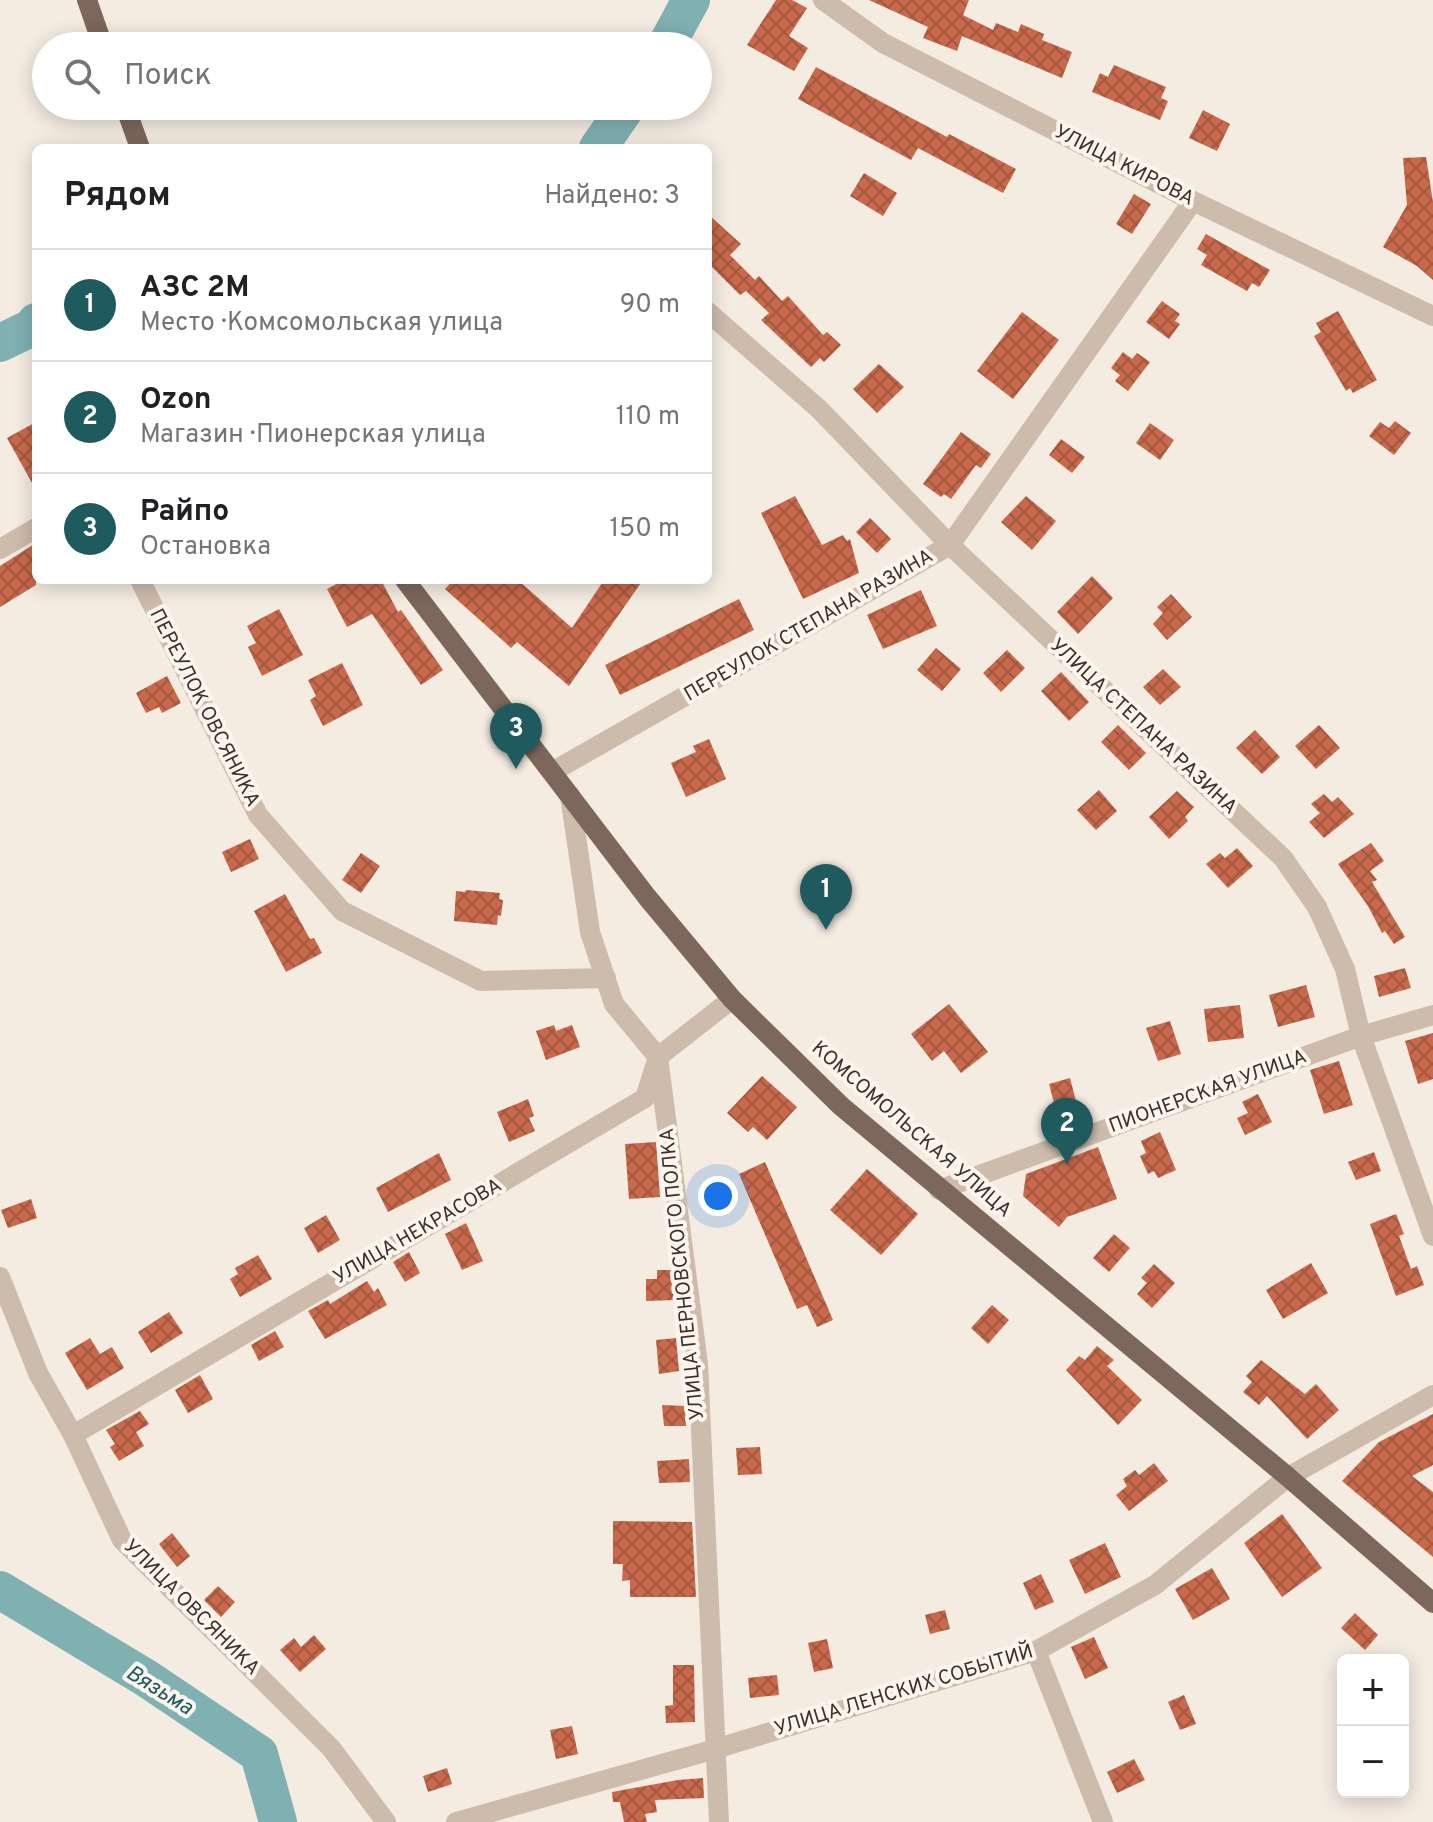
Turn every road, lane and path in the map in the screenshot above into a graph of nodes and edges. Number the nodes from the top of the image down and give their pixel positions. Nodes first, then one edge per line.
1 (87, 0) edge
2 (823, 0) edge
3 (98, 32) edge
4 (130, 120) edge
5 (139, 144) edge
6 (1193, 201) junction
7 (712, 315) edge
8 (1433, 316) edge
9 (32, 530) edge
10 (950, 545) junction
11 (0, 549) edge
12 (142, 584) edge
13 (408, 584) edge
14 (552, 772) junction
15 (570, 795) junction
16 (606, 978) junction
17 (732, 999) junction
18 (1433, 1015) edge
19 (1361, 1036) junction
20 (658, 1057) junction
21 (939, 1190) junction
22 (1433, 1236) edge
23 (0, 1277) edge
24 (1433, 1395) edge
25 (73, 1435) junction
26 (1288, 1477) junction
27 (1433, 1603) edge
28 (1036, 1651) junction
29 (715, 1749) junction
30 (386, 1822) edge
31 (456, 1822) edge
32 (719, 1822) edge
33 (1103, 1822) edge

1 - 3 main road
2 - 6 street, УЛИЦА КИРОВА
4 - 5 main road
6 - 8 street, УЛИЦА КИРОВА
6 - 10 street, ПЕРЕУЛОК СТЕПАНА РАЗИНА
7 - 10 street, УЛИЦА СТЕПАНА РАЗИНА
9 - 11 street
10 - 14 street, ПЕРЕУЛОК СТЕПАНА РАЗИНА
10 - 19 street, УЛИЦА СТЕПАНА РАЗИНА
12 - 16 street, ПЕРЕУЛОК ОВСЯНИКА
13 - 14 main road, КОМСОМОЛЬСКАЯ УЛИЦА
14 - 15 main road, КОМСОМОЛЬСКАЯ УЛИЦА
15 - 16 street
15 - 17 main road, КОМСОМОЛЬСКАЯ УЛИЦА
16 - 20 street
17 - 20 street
17 - 21 main road, КОМСОМОЛЬСКАЯ УЛИЦА
18 - 19 street, ПИОНЕРСКАЯ УЛИЦА
19 - 21 street, ПИОНЕРСКАЯ УЛИЦА
19 - 22 street, УЛИЦА СТЕПАНА РАЗИНА
20 - 25 street, УЛИЦА НЕКРАСОВА
20 - 29 street, УЛИЦА ПЕРНОВСКОГО ПОЛКА
21 - 26 main road, КОМСОМОЛЬСКАЯ УЛИЦА
23 - 25 street, УЛИЦА ОВСЯНИКА
24 - 26 street, УЛИЦА ЛЕНСКИХ СОБЫТИЙ
25 - 30 street, УЛИЦА ОВСЯНИКА
26 - 27 main road, КОМСОМОЛЬСКАЯ УЛИЦА
26 - 28 street, УЛИЦА ЛЕНСКИХ СОБЫТИЙ
28 - 29 street, УЛИЦА ЛЕНСКИХ СОБЫТИЙ
28 - 33 street
29 - 31 street, УЛИЦА ЛЕНСКИХ СОБЫТИЙ
29 - 32 street, УЛИЦА ПЕРНОВСКОГО ПОЛКА

